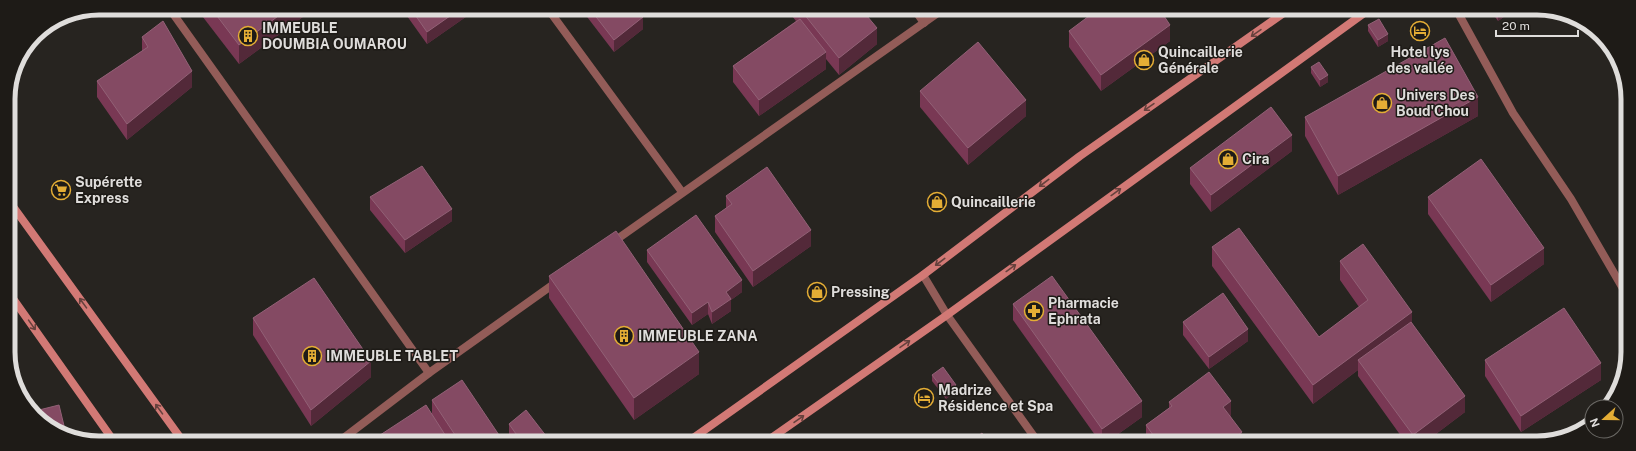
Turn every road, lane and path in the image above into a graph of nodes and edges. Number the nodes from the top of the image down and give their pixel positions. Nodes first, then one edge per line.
1 (174, 15) edge
2 (552, 15) edge
3 (918, 15) edge
4 (935, 15) edge
5 (1281, 15) edge
6 (1361, 15) edge
7 (1459, 15) edge
8 (924, 23) junction
9 (682, 192) junction
10 (15, 209) edge
11 (604, 248) edge
12 (924, 275) junction
13 (565, 276) edge
14 (1621, 285) edge
15 (15, 302) edge
16 (947, 315) junction
17 (429, 374) junction
18 (110, 436) edge
19 (179, 436) edge
20 (345, 436) edge
21 (696, 436) edge
22 (774, 436) edge
23 (1034, 436) edge

1 - 17 street
2 - 9 street
3 - 8 street
4 - 8 street
5 -> 12 main road
16 -> 6 main road
7 - 14 street
8 - 9 street
9 - 11 street
19 -> 10 main road
12 - 16 street
12 - 21 main road
13 - 17 street
15 -> 18 main road
22 -> 16 main road
16 - 23 street
17 - 20 street

